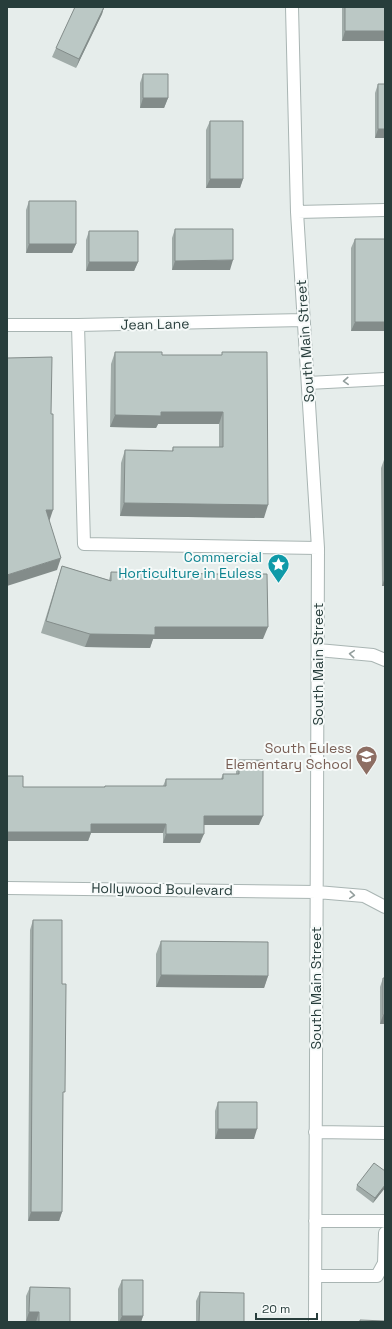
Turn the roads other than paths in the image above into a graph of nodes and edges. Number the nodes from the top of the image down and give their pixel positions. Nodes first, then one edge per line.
1 (292, 7) edge
2 (385, 210) edge
3 (297, 212) junction
4 (304, 320) junction
5 (7, 325) edge
6 (78, 325) junction
7 (385, 379) edge
8 (308, 383) junction
9 (318, 548) junction
10 (318, 650) junction
11 (385, 660) edge
12 (7, 888) edge
13 (317, 892) junction
14 (385, 907) edge
15 (315, 1132) junction
16 (385, 1133) edge
17 (315, 1221) junction
18 (385, 1221) edge
19 (385, 1233) edge
20 (315, 1276) junction
21 (315, 1322) edge

1 - 3 street, South Main Street
2 - 3 street
3 - 4 street, South Main Street
4 - 6 street, Jean Lane
4 - 8 street, South Main Street
5 - 6 street, Jean Lane
6 - 9 street
7 -> 8 street
8 - 9 street, South Main Street
9 - 10 street, South Main Street
11 -> 10 street
10 - 13 street, South Main Street
12 - 13 street, Hollywood Boulevard
13 -> 14 street, Hollywood Boulevard
13 - 15 street, South Main Street
15 - 16 street
15 - 17 street, South Main Street
17 - 18 street
17 - 20 street, South Main Street
19 - 20 street
20 - 21 street, South Main Street

